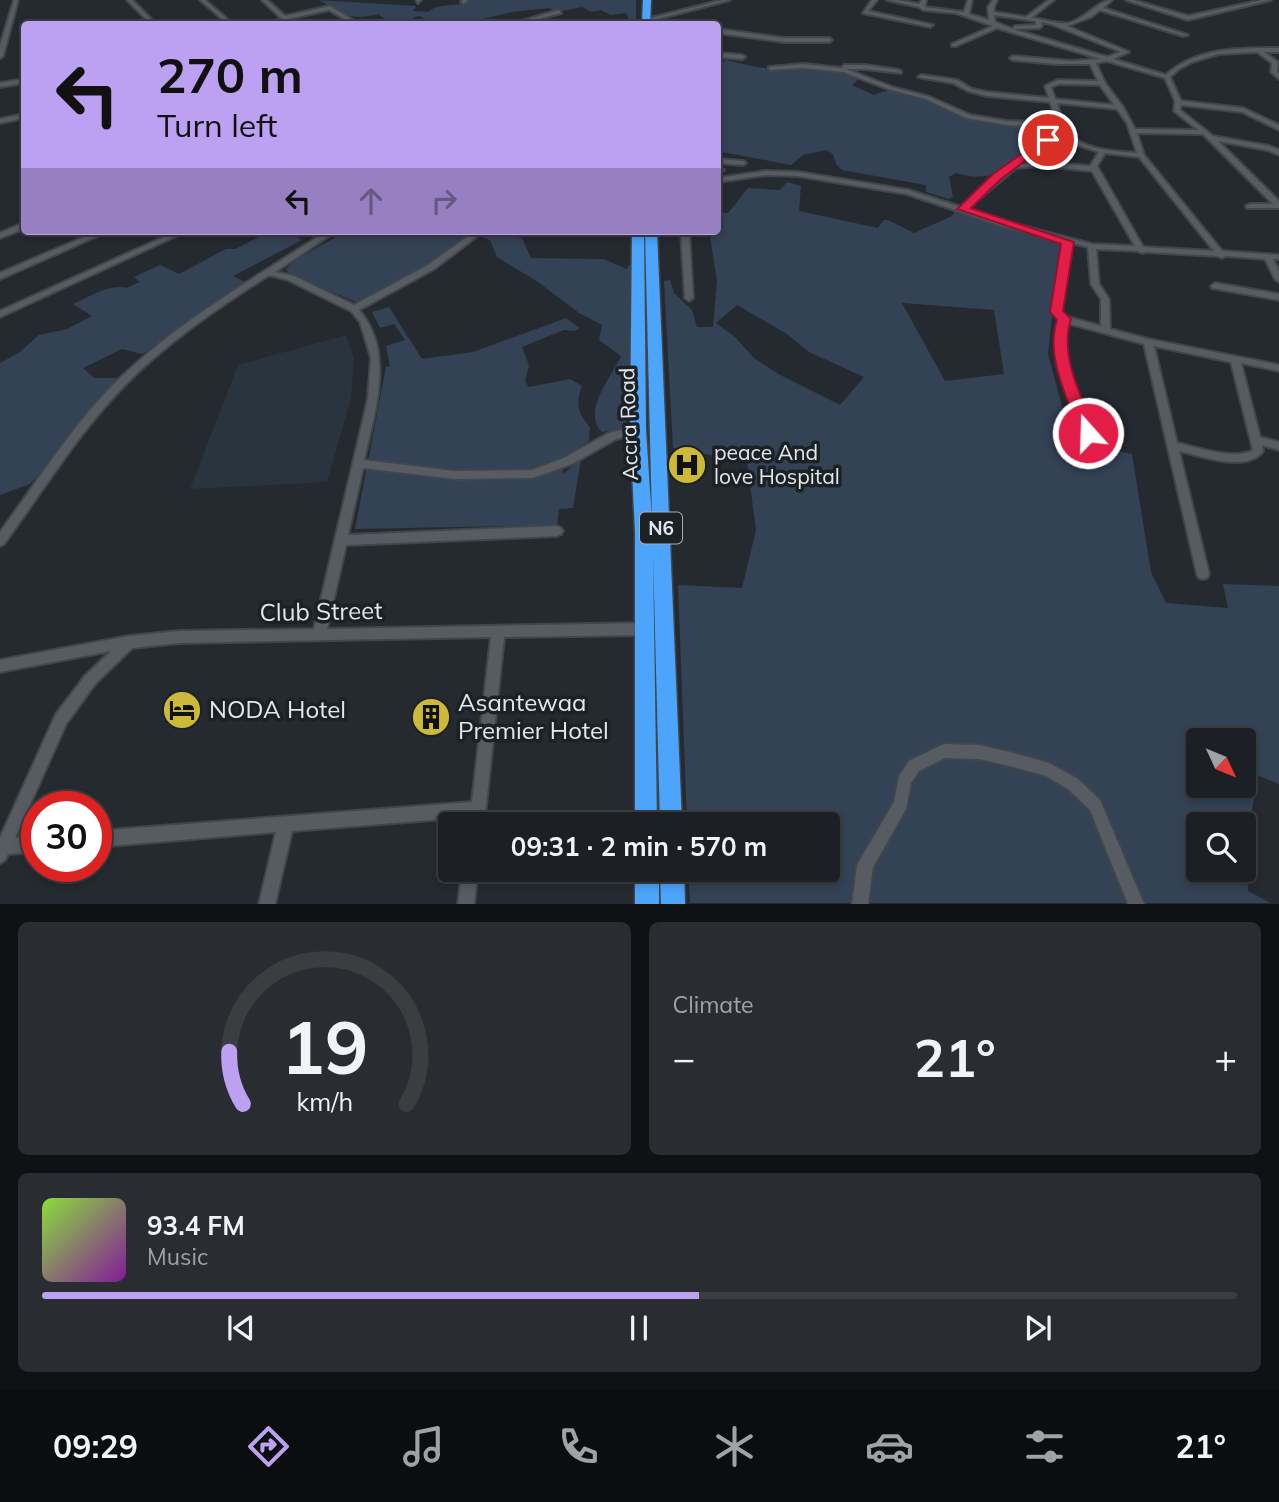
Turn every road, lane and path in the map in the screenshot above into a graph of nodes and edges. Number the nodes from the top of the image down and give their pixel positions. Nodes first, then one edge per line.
1 (16, 0) edge
2 (129, 0) edge
3 (202, 0) edge
4 (264, 0) edge
5 (638, 0) edge
6 (647, 0) edge
7 (728, 0) edge
8 (875, 0) edge
9 (889, 0) edge
10 (970, 0) edge
11 (995, 0) edge
12 (1052, 0) edge
13 (1110, 0) edge
14 (1128, 0) edge
15 (1267, 1) edge
16 (1156, 2) dead end
17 (922, 3) edge
18 (1149, 6) junction
19 (1098, 8) junction
20 (559, 12) dead end
21 (992, 13) junction
22 (966, 14) junction
23 (1029, 17) junction
24 (1038, 19) junction
25 (151, 21) edge
26 (227, 21) edge
27 (286, 21) edge
28 (351, 21) edge
29 (526, 21) edge
30 (643, 21) edge
31 (644, 21) edge
32 (651, 21) edge
33 (1051, 22) junction
34 (994, 24) junction
35 (930, 25) dead end
36 (1005, 28) junction
37 (8, 29) junction
38 (0, 30) edge
39 (721, 31) edge
40 (1185, 35) dead end
41 (829, 40) dead end
42 (954, 45) dead end
43 (1279, 50) edge
44 (1259, 51) junction
45 (721, 55) edge
46 (0, 56) edge
47 (742, 57) dead end
48 (1013, 58) dead end
49 (1109, 61) junction
50 (1093, 64) junction
51 (771, 68) dead end
52 (834, 69) junction
53 (899, 72) dead end
54 (921, 77) dead end
55 (1167, 77) junction
56 (1279, 77) edge
57 (21, 82) edge
58 (1102, 83) junction
59 (0, 85) edge
60 (1053, 100) junction
61 (1178, 103) junction
62 (1120, 107) junction
63 (21, 117) edge
64 (0, 121) edge
65 (1062, 127) junction
66 (1279, 128) edge
67 (1133, 131) junction
68 (1205, 132) junction
69 (1211, 138) junction
70 (1102, 152) junction
71 (1279, 153) edge
72 (1141, 155) junction
73 (721, 161) edge
74 (743, 163) dead end
75 (1011, 167) junction
76 (1094, 169) junction
77 (721, 180) edge
78 (1250, 206) dead end
79 (1279, 206) edge
80 (963, 209) junction
81 (21, 227) edge
82 (96, 235) edge
83 (174, 235) edge
84 (326, 235) edge
85 (475, 235) edge
86 (638, 235) edge
87 (651, 235) edge
88 (685, 235) edge
89 (0, 236) edge
90 (1068, 242) junction
91 (1092, 246) junction
92 (1142, 251) junction
93 (1222, 256) junction
94 (1268, 257) junction
95 (1279, 257) edge
96 (270, 273) junction
97 (0, 276) edge
98 (1279, 279) edge
99 (1215, 286) dead end
100 (1279, 297) edge
101 (689, 298) dead end
102 (354, 309) junction
103 (0, 314) edge
104 (1064, 319) junction
105 (1106, 331) junction
106 (1148, 342) junction
107 (1236, 360) junction
108 (1279, 368) edge
109 (638, 430) junction
110 (1088, 433) dead end
111 (1256, 440) junction
112 (1174, 446) junction
113 (1279, 446) edge
114 (358, 464) junction
115 (557, 531) dead end
116 (342, 540) junction
117 (0, 541) edge
118 (1203, 573) dead end
119 (645, 629) junction
120 (498, 632) junction
121 (319, 635) junction
122 (129, 642) junction
123 (0, 666) edge
124 (478, 812) edge
125 (646, 812) edge
126 (671, 812) edge
127 (438, 818) edge
128 (286, 824) junction
129 (112, 838) edge
130 (21, 847) edge
131 (2, 851) edge
132 (469, 882) edge
133 (647, 882) edge
134 (672, 882) edge
135 (267, 904) edge
136 (466, 904) edge
137 (647, 904) edge
138 (673, 904) edge
139 (860, 904) edge
140 (1136, 904) edge

1 - 37 street
2 - 25 street
3 - 26 street
4 - 27 street
5 - 30 highway
6 - 31 highway
7 - 32 street
8 - 35 street
9 - 17 street
10 - 22 street
11 - 21 street
12 - 23 street
13 - 19 street
14 - 18 street
15 - 18 street
16 - 18 street
17 - 22 street
19 - 33 street
19 - 40 street
20 - 29 street
21 - 23 street
21 - 34 street
22 - 34 street
23 - 24 street
24 - 33 street
24 - 36 street
27 - 28 street
33 - 49 street
34 - 36 street
34 - 42 street
36 - 49 street
37 - 38 street
37 - 46 street
39 - 41 street
43 - 44 street
44 - 55 street
44 - 56 street
45 - 47 street
48 - 50 street
49 - 50 street
49 - 55 street
50 - 58 street
51 - 52 street
52 - 53 street
52 - 65 street
54 - 60 street
55 - 61 street
57 - 59 street
58 - 60 street
58 - 62 street
60 - 62 street
60 - 65 street
61 - 66 street
61 - 68 street
62 - 67 street
63 - 64 street
65 - 70 street
65 - 75 street
67 - 68 street
67 - 72 street
68 - 69 street
69 - 71 street
69 - 79 street
70 - 72 street
70 - 76 street
72 - 93 street
73 - 74 street
75 - 76 street
75 - 80 street
76 - 92 street
77 - 80 street
78 - 79 street
80 - 90 street
81 - 89 street
82 - 97 street
83 - 103 street
84 - 96 street
85 - 102 street
86 - 109 highway, Accra Road / N6
87 - 126 highway, Accra Road / N6
88 - 101 street
90 - 91 street
90 - 104 street
91 - 92 street
91 - 105 street
92 - 93 street
93 - 94 street
94 - 95 street
94 - 98 street
96 - 102 street
96 - 117 street
99 - 100 street
102 - 114 street
104 - 105 street
104 - 110 street
105 - 106 street
106 - 107 street
106 - 112 street
107 - 108 street
107 - 111 street
109 - 114 street
109 - 119 highway, Accra Road / N6
111 - 112 street
111 - 113 street
112 - 118 street
114 - 116 street
115 - 116 street
116 - 121 street
119 - 120 street, Club Street
119 - 125 highway, Accra Road / N6
120 - 121 street, Club Street
120 - 124 street
121 - 122 street, Club Street
122 - 123 street, Club Street
122 - 131 street
127 - 128 street
128 - 129 street
128 - 135 street
130 - 131 street
132 - 136 street
133 - 137 highway
134 - 138 highway
139 - 140 street

